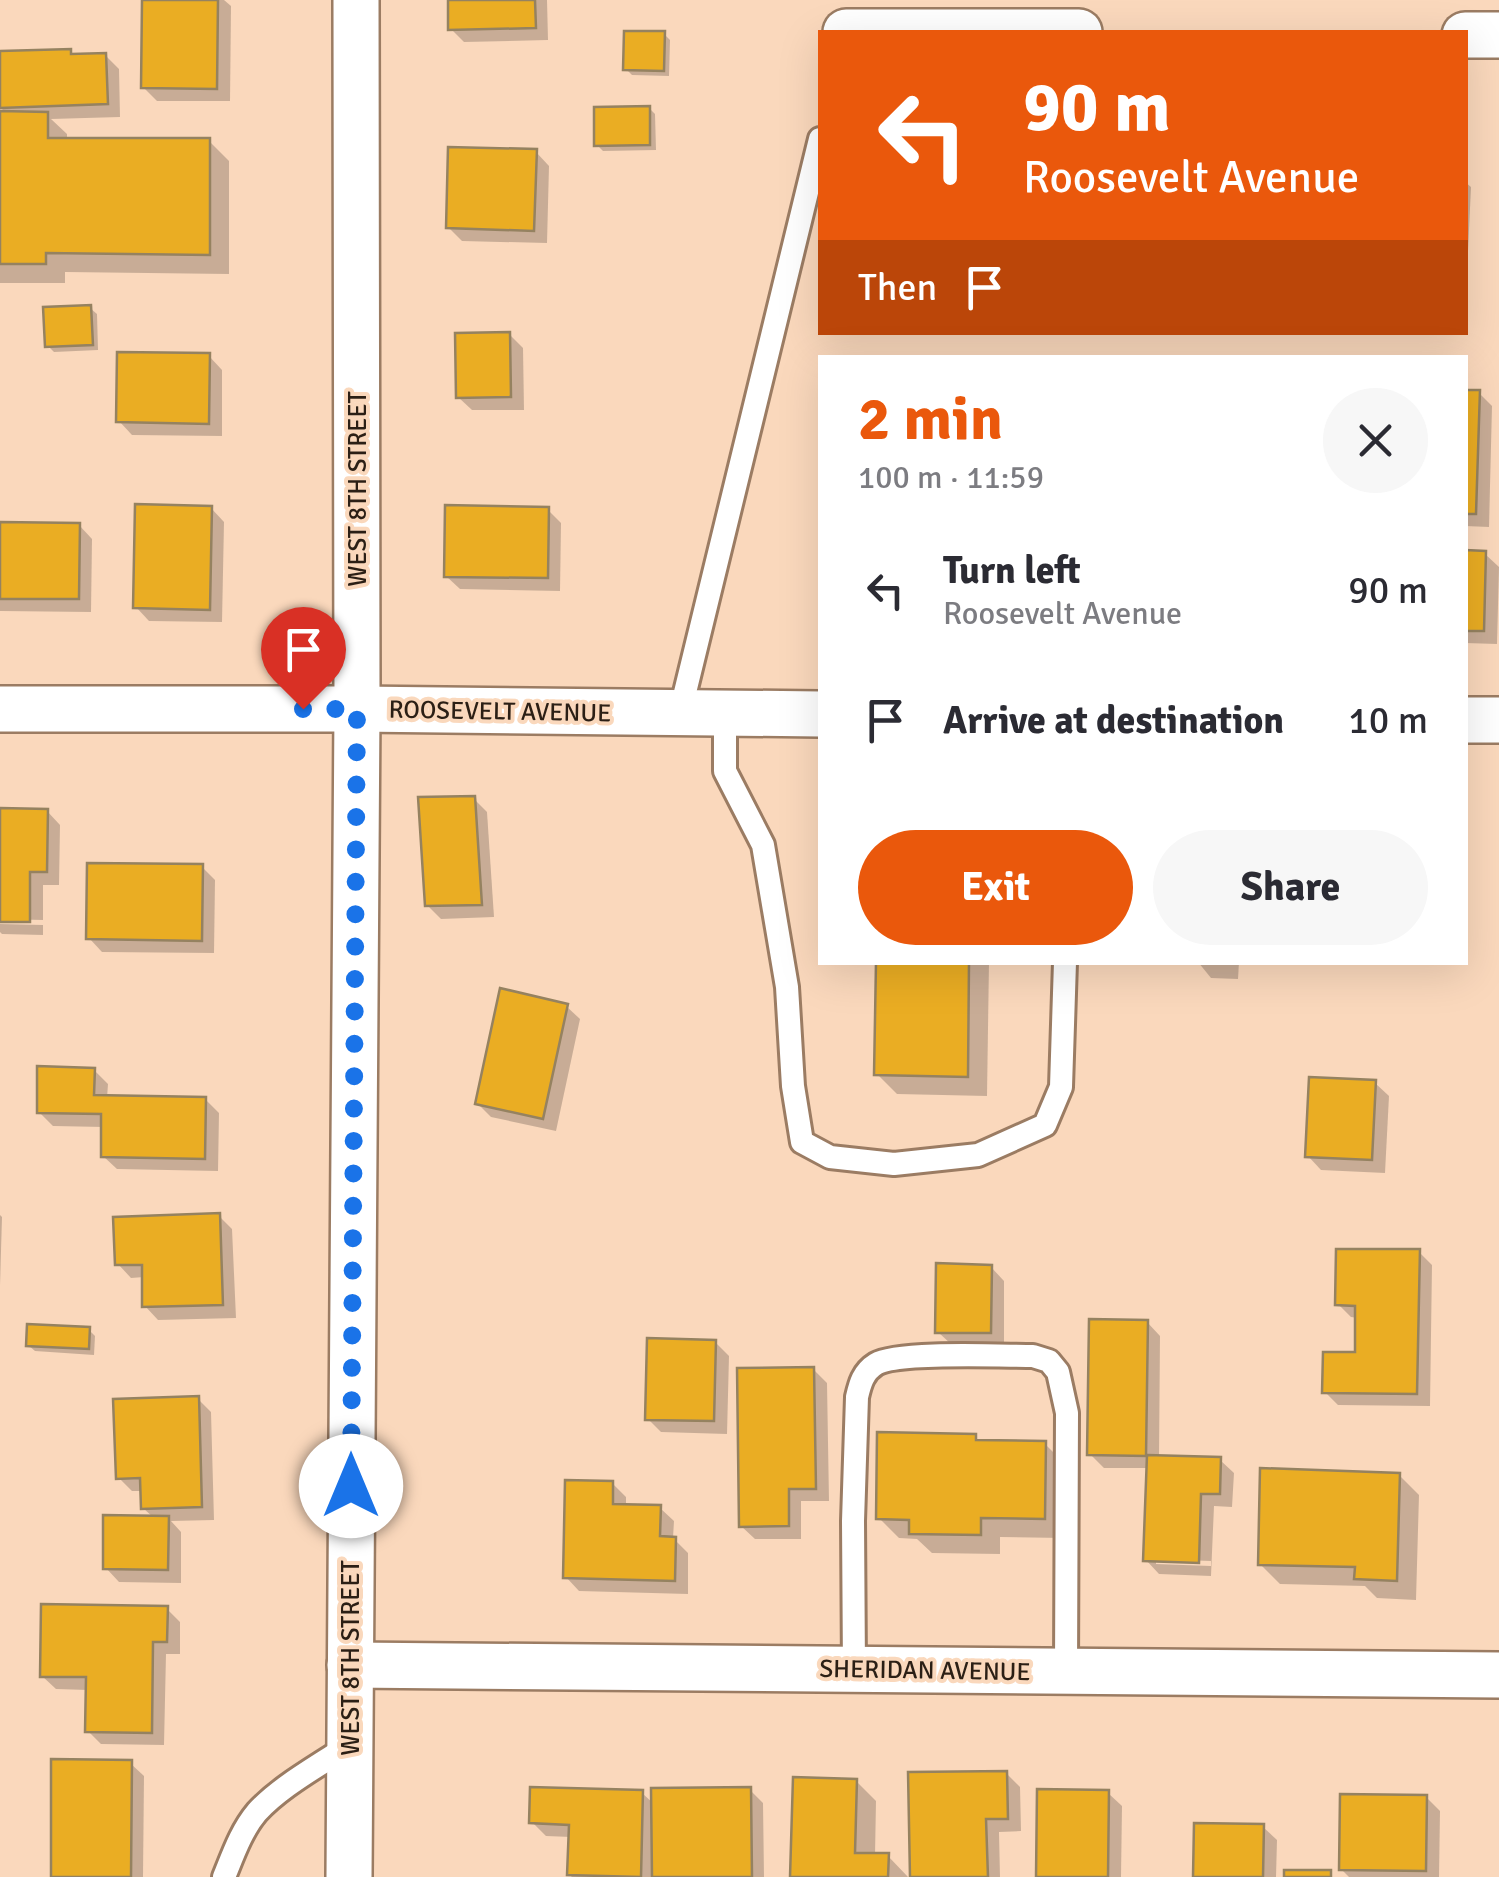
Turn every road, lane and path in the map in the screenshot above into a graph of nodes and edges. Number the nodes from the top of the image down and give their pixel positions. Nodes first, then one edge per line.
1 (356, 0) edge
2 (847, 27) edge
3 (986, 30) edge
4 (1468, 35) edge
5 (1499, 36) edge
6 (818, 147) edge
7 (0, 709) edge
8 (357, 709) junction
9 (680, 712) junction
10 (725, 713) junction
11 (818, 714) edge
12 (1468, 720) edge
13 (1499, 720) edge
14 (1065, 965) edge
15 (350, 1665) junction
16 (854, 1670) junction
17 (1066, 1672) junction
18 (1499, 1676) edge
19 (349, 1746) junction
20 (224, 1877) edge
21 (349, 1877) edge

1 - 8 street, WEST 8TH STREET
2 - 3 street
4 - 5 street
6 - 9 lane
7 - 8 street, ROOSEVELT AVENUE
8 - 9 street, ROOSEVELT AVENUE
8 - 15 street, WEST 8TH STREET
9 - 10 street, ROOSEVELT AVENUE
10 - 11 street, ROOSEVELT AVENUE
10 - 14 lane
12 - 13 street
15 - 16 street, SHERIDAN AVENUE
15 - 19 street, WEST 8TH STREET
16 - 17 street, SHERIDAN AVENUE
16 - 17 lane
17 - 18 street, SHERIDAN AVENUE
19 - 20 lane
19 - 21 street, WEST 8TH STREET

